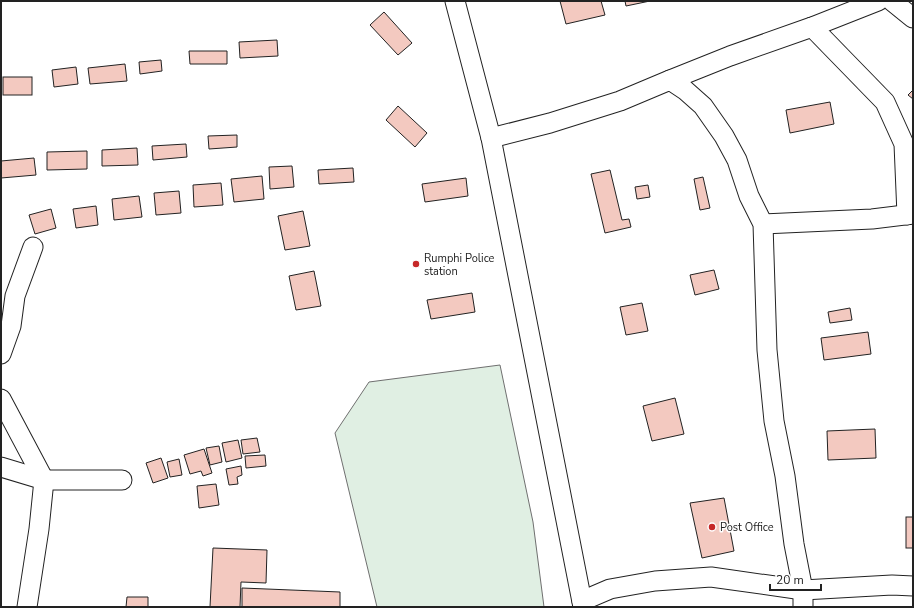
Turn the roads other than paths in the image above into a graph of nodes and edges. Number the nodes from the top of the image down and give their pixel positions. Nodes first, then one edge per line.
1 (455, 1) edge
2 (878, 1) edge
3 (892, 1) edge
4 (913, 18) edge
5 (812, 27) junction
6 (670, 80) junction
7 (491, 138) junction
8 (910, 215) edge
9 (763, 224) junction
10 (33, 247) dead end
11 (1, 354) edge
12 (1, 399) edge
13 (1, 467) edge
14 (44, 480) junction
15 (122, 480) dead end
16 (913, 586) edge
17 (803, 598) edge
18 (582, 604) edge
19 (27, 607) edge

1 - 7 street
2 - 5 street
3 - 4 street
5 - 6 street
5 - 8 street
6 - 7 street
6 - 9 street
7 - 18 street
8 - 9 street
9 - 17 street
10 - 11 street
12 - 14 street
13 - 14 street
14 - 15 street
14 - 19 street
16 - 17 street
17 - 18 street

